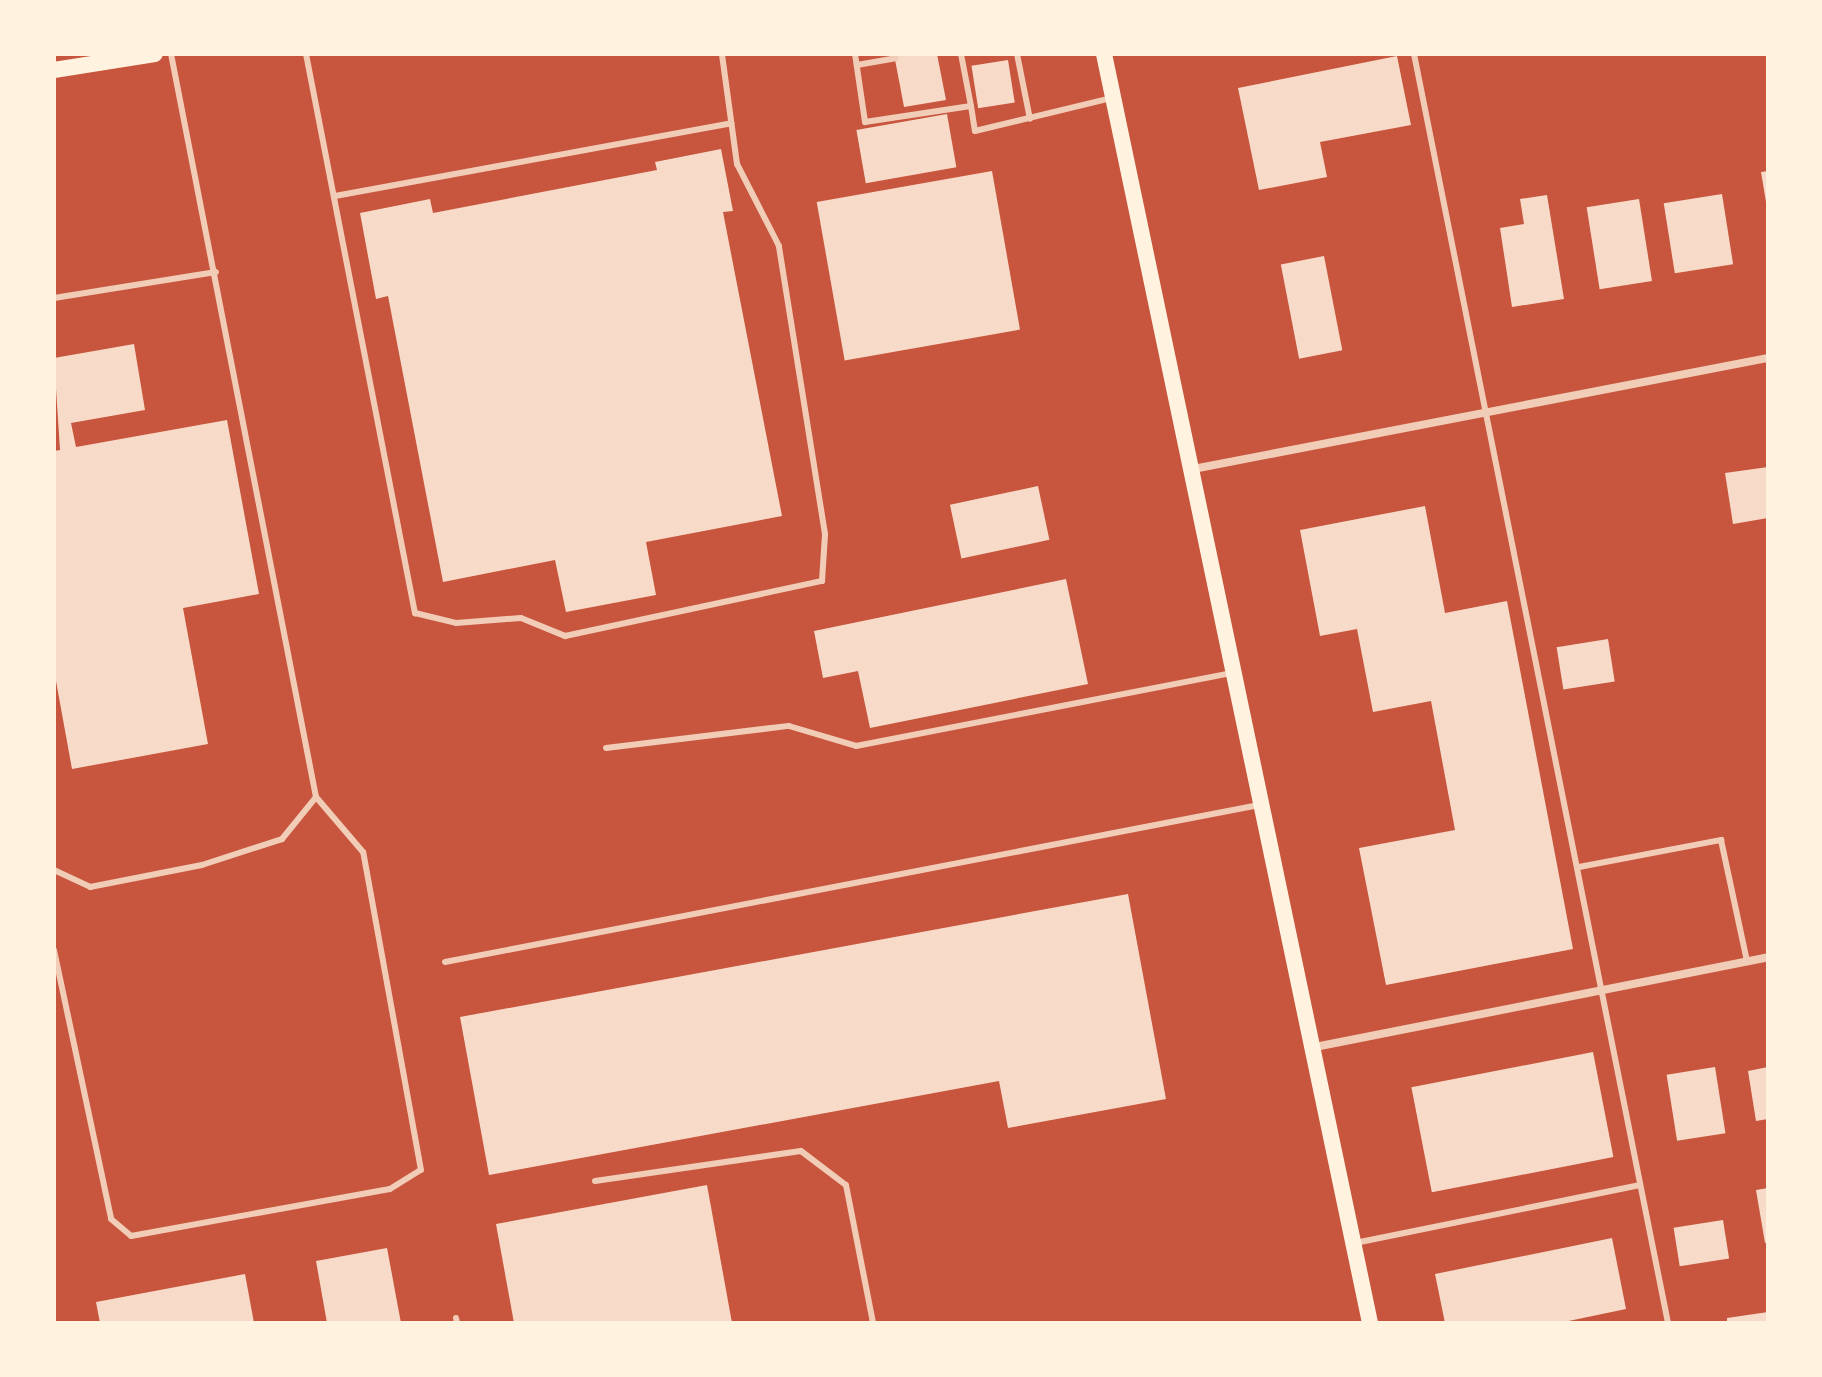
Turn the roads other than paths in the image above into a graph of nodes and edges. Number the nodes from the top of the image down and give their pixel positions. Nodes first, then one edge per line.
1 (155, 54) edge
2 (171, 54) edge
3 (306, 54) edge
4 (722, 54) edge
5 (855, 54) edge
6 (961, 54) edge
7 (1017, 54) edge
8 (1104, 54) edge
9 (1414, 54) edge
10 (895, 58) dead end
11 (857, 65) junction
12 (54, 70) edge
13 (1112, 98) junction
14 (971, 106) junction
15 (1030, 119) junction
16 (731, 123) junction
17 (335, 196) junction
18 (216, 272) junction
19 (54, 298) edge
20 (1768, 358) edge
21 (1483, 411) junction
22 (1187, 470) junction
23 (1231, 673) junction
24 (606, 748) dead end
25 (316, 797) junction
26 (1263, 804) junction
27 (1579, 867) junction
28 (54, 870) edge
29 (54, 950) edge
30 (1768, 957) edge
31 (1747, 961) junction
32 (445, 962) dead end
33 (1602, 990) junction
34 (1315, 1047) junction
35 (595, 1181) dead end
36 (1640, 1185) junction
37 (1355, 1243) junction
38 (873, 1323) edge
39 (1370, 1323) edge
40 (1668, 1323) edge

1 - 12 main road
2 - 18 lane
3 - 17 lane
4 - 16 lane
5 - 11 lane
6 - 14 lane
7 - 15 lane
8 - 13 main road
9 - 21 lane
10 - 11 lane
11 - 14 lane
13 - 15 lane
13 - 22 main road
14 - 15 lane
16 - 17 lane
16 - 17 lane
18 - 19 lane
18 - 25 lane
20 - 21 street
21 - 22 street
21 - 27 lane
22 - 23 main road
23 - 24 lane
23 - 26 main road
25 - 28 lane
25 - 29 lane
26 - 32 lane
26 - 34 main road
27 - 31 lane
27 - 33 lane
30 - 31 street
31 - 33 street
33 - 34 street
33 - 36 lane
34 - 37 main road
35 - 38 lane
36 - 37 lane
36 - 40 lane
37 - 39 main road

